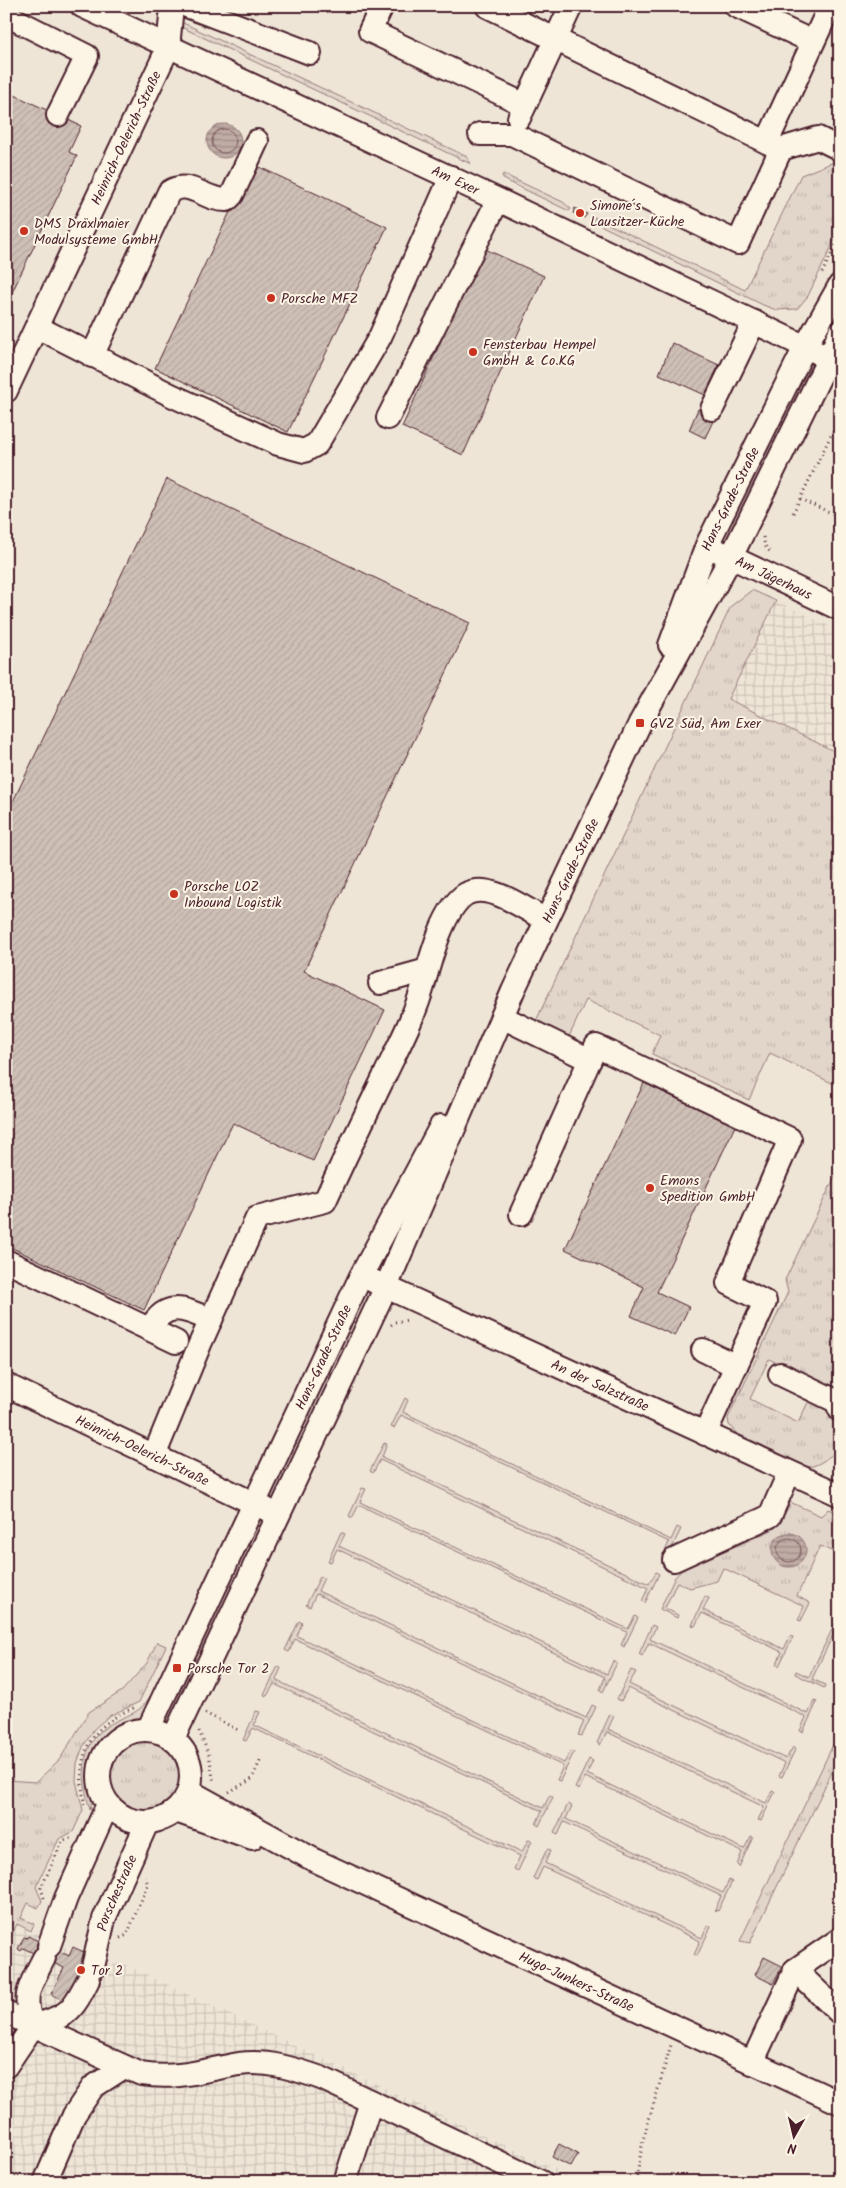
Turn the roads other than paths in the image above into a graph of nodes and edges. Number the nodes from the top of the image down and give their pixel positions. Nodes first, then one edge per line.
1 (82, 6) edge
2 (172, 6) edge
3 (187, 6) edge
4 (382, 6) edge
5 (487, 6) edge
6 (571, 6) edge
7 (736, 6) edge
8 (830, 6) edge
9 (6, 15) edge
10 (556, 40) junction
11 (813, 42) junction
12 (168, 48) junction
13 (310, 54) dead end
14 (525, 105) junction
15 (58, 116) dead end
16 (480, 134) dead end
17 (512, 134) junction
18 (257, 141) dead end
19 (774, 145) junction
20 (840, 149) edge
21 (451, 178) junction
22 (498, 200) junction
23 (829, 282) edge
24 (754, 322) junction
25 (37, 327) junction
26 (840, 332) edge
27 (805, 347) junction
28 (92, 356) junction
29 (829, 358) junction
30 (6, 391) edge
31 (712, 409) dead end
32 (388, 418) dead end
33 (707, 545) junction
34 (731, 557) junction
35 (840, 608) edge
36 (640, 723) junction
37 (546, 920) junction
38 (427, 970) junction
39 (380, 983) dead end
40 (513, 991) junction
41 (502, 1017) junction
42 (590, 1060) junction
43 (521, 1214) dead end
44 (6, 1261) edge
45 (361, 1276) junction
46 (386, 1287) junction
47 (211, 1320) junction
48 (150, 1329) junction
49 (176, 1342) dead end
50 (703, 1350) dead end
51 (736, 1366) junction
52 (780, 1374) dead end
53 (6, 1385) edge
54 (840, 1410) edge
55 (705, 1434) junction
56 (154, 1456) junction
57 (789, 1473) junction
58 (840, 1494) edge
59 (254, 1503) junction
60 (278, 1515) junction
61 (674, 1560) dead end
62 (148, 1730) junction
63 (173, 1739) junction
64 (189, 1791) junction
65 (108, 1804) junction
66 (176, 1811) junction
67 (147, 1823) junction
68 (314, 1860) junction
69 (840, 1939) edge
70 (795, 1970) junction
71 (6, 2013) edge
72 (840, 2013) edge
73 (33, 2026) junction
74 (752, 2063) junction
75 (6, 2066) edge
76 (124, 2067) junction
77 (371, 2102) junction
78 (840, 2103) edge
79 (44, 2182) edge
80 (345, 2182) edge
81 (541, 2182) edge

1 - 12 street, Am Exer
2 - 12 street, Heinrich-Oelerich-Straße
3 - 13 street
4 - 14 street
5 - 10 street
6 - 10 street
7 - 11 street
8 - 11 street
9 - 15 street
10 - 14 street
10 - 19 street
11 - 19 street
12 - 21 street, Am Exer
12 - 25 street, Heinrich-Oelerich-Straße
14 - 17 street
16 - 17 street
17 - 19 street
18 - 28 street
19 - 20 street
21 - 22 street, Am Exer
21 - 28 street
22 - 24 street, Am Exer
22 - 32 street
23 - 27 street, Hans-Grade-Straße
24 - 27 street, Am Exer
24 - 31 street
25 - 28 street
25 - 30 street, Heinrich-Oelerich-Straße
26 - 29 street, Hans-Grade-Straße
27 - 29 street, Am Exer
27 - 33 street, Hans-Grade-Straße
29 - 34 street, Hans-Grade-Straße
33 - 34 street, Am Jägerhaus
33 - 36 street, Hans-Grade-Straße
34 - 35 street, Am Jägerhaus
34 - 36 street, Hans-Grade-Straße
36 - 37 street, Hans-Grade-Straße
37 - 38 street
37 - 40 street, Hans-Grade-Straße
38 - 39 street
38 - 47 street
40 - 41 street, Hans-Grade-Straße
40 - 45 street, Hans-Grade-Straße
41 - 42 street
41 - 46 street, Hans-Grade-Straße
42 - 43 street
42 - 51 street
44 - 48 street
45 - 46 street, An der Salzstraße
45 - 59 street, Hans-Grade-Straße
46 - 55 street, An der Salzstraße
46 - 60 street, Hans-Grade-Straße
47 - 48 street
47 - 56 street
48 - 49 street
50 - 51 street
51 - 55 street
52 - 54 street
53 - 56 street, Heinrich-Oelerich-Straße
55 - 57 street, An der Salzstraße
56 - 59 street, Heinrich-Oelerich-Straße
57 - 58 street, An der Salzstraße
57 - 61 street
59 - 60 street, Heinrich-Oelerich-Straße
59 - 62 street, Hans-Grade-Straße
60 - 63 street, Hans-Grade-Straße
62 - 63 street
62 - 65 street
63 - 64 street
64 - 66 street
64 - 68 street, Hugo-Junkers-Straße
65 - 67 street
65 - 73 street
66 - 67 street
66 - 68 street, Hugo-Junkers-Straße
67 - 73 street, Porschestraße
68 - 74 street, Hugo-Junkers-Straße
69 - 70 street
70 - 72 street
70 - 74 street
71 - 73 street
73 - 75 street
73 - 76 street
74 - 78 street, Hugo-Junkers-Straße
76 - 77 street
76 - 79 street
77 - 80 street
77 - 81 street

